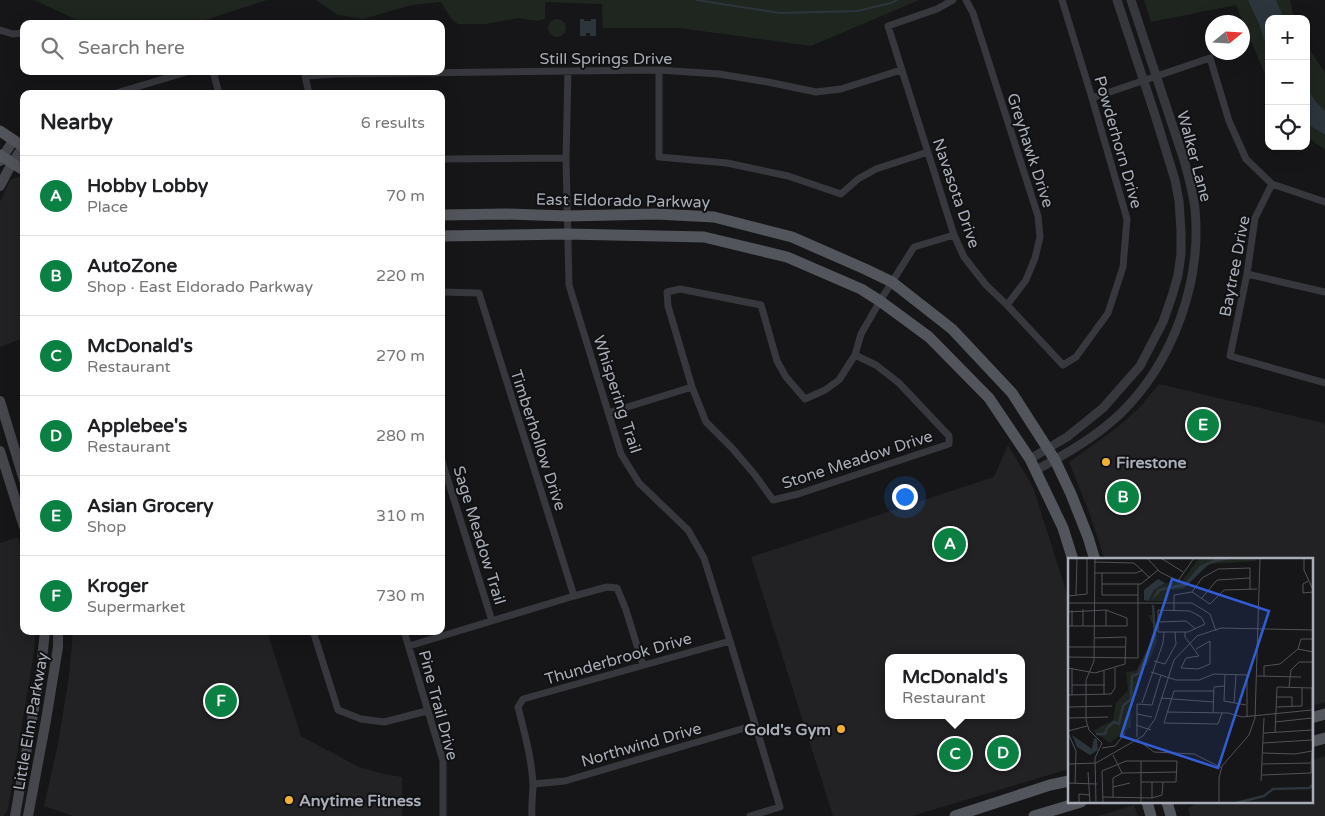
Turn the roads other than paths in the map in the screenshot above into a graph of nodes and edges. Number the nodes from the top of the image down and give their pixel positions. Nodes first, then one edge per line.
1 (953, 0) edge
2 (966, 0) edge
3 (1062, 0) edge
4 (1117, 0) edge
5 (1131, 0) edge
6 (0, 30) edge
7 (20, 33) edge
8 (660, 70) junction
9 (901, 70) junction
10 (568, 71) junction
11 (445, 73) edge
12 (178, 75) edge
13 (214, 75) edge
14 (305, 75) edge
15 (1156, 76) junction
16 (1143, 80) junction
17 (132, 90) edge
18 (218, 90) edge
19 (308, 90) edge
20 (1092, 98) junction
21 (0, 131) edge
22 (20, 145) edge
23 (928, 152) junction
24 (566, 158) junction
25 (4, 159) edge
26 (445, 159) edge
27 (20, 168) edge
28 (1272, 184) junction
29 (0, 186) edge
30 (1325, 202) edge
31 (445, 215) edge
32 (567, 216) junction
33 (567, 234) junction
34 (954, 235) junction
35 (445, 236) edge
36 (1247, 274) junction
37 (892, 282) junction
38 (445, 292) edge
39 (1325, 292) edge
40 (880, 301) junction
41 (1007, 305) junction
42 (855, 355) junction
43 (1063, 365) joint
44 (1325, 383) edge
45 (692, 388) junction
46 (0, 401) edge
47 (608, 413) junction
48 (1048, 448) junction
49 (0, 451) edge
50 (1030, 458) junction
51 (1055, 460) junction
52 (20, 467) edge
53 (1036, 470) junction
54 (445, 471) edge
55 (20, 514) edge
56 (1072, 558) edge
57 (1094, 558) edge
58 (574, 596) junction
59 (492, 621) junction
60 (45, 635) edge
61 (58, 635) edge
62 (314, 635) edge
63 (405, 635) edge
64 (730, 641) junction
65 (409, 646) junction
66 (644, 665) junction
67 (427, 711) junction
68 (1325, 714) edge
69 (1312, 718) edge
70 (755, 725) junction
71 (1325, 738) edge
72 (1312, 742) edge
73 (1068, 781) edge
74 (533, 784) junction
75 (1074, 804) edge
76 (15, 816) edge
77 (28, 816) edge
78 (443, 816) edge
79 (532, 816) edge
80 (750, 816) edge
81 (955, 816) edge
82 (1034, 816) edge

1 - 9 street, Navasota Drive
2 - 41 street, Greyhawk Drive
3 - 20 street, Powderhorn Drive
4 - 16 street, Walker Lane
5 - 15 street, Walker Lane
6 - 7 street
8 - 9 street, Still Springs Drive
8 - 10 street, Still Springs Drive
8 - 23 street
9 - 23 street, Navasota Drive
10 - 11 street, Still Springs Drive
10 - 24 street, Whispering Trail
12 - 17 street
13 - 18 street
14 - 19 street
15 - 16 street
15 - 28 street
15 - 51 street, Walker Lane
16 - 20 street
16 - 48 street, Walker Lane
20 - 43 street, Powderhorn Drive
21 - 22 main road
22 - 25 main road
23 - 34 street, Navasota Drive
24 - 26 street
24 - 32 street, Whispering Trail
25 - 27 main road
25 - 29 main road
28 - 30 street
28 - 36 street, Baytree Drive
31 - 32 main road, East Eldorado Parkway
32 - 33 street, Whispering Trail
32 - 37 main road, East Eldorado Parkway
33 - 35 main road
33 - 40 main road
33 - 47 street, Whispering Trail
34 - 37 street
34 - 41 street, Navasota Drive
36 - 39 street
36 - 44 street, Baytree Drive
37 - 40 street
37 - 48 main road, East Eldorado Parkway
38 - 58 street, Timberhollow Drive
40 - 42 street
40 - 50 main road
41 - 43 street, Navasota Drive
42 - 45 street
42 - 45 street, Stone Meadow Drive
45 - 47 street
46 - 52 main road
47 - 64 street, Whispering Trail
48 - 50 street, Walker Lane
48 - 51 main road, East Eldorado Parkway
49 - 55 main road
50 - 53 main road
51 - 53 street, Walker Lane
51 - 57 main road, East Eldorado Parkway
53 - 56 main road
54 - 59 street, Sage Meadow Trail
58 - 59 street
58 - 66 street
59 - 65 street
60 - 76 main road, Little Elm Parkway
61 - 77 main road, Little Elm Parkway
62 - 67 street
63 - 65 street, Pine Trail Drive
64 - 66 street, Thunderbrook Drive
64 - 70 street, Whispering Trail
65 - 67 street, Pine Trail Drive
66 - 74 street, Thunderbrook Drive
67 - 78 street, Pine Trail Drive
68 - 69 main road
70 - 74 street, Northwind Drive
70 - 80 street, Whispering Trail
71 - 72 main road
73 - 81 main road
74 - 79 street
75 - 82 main road

